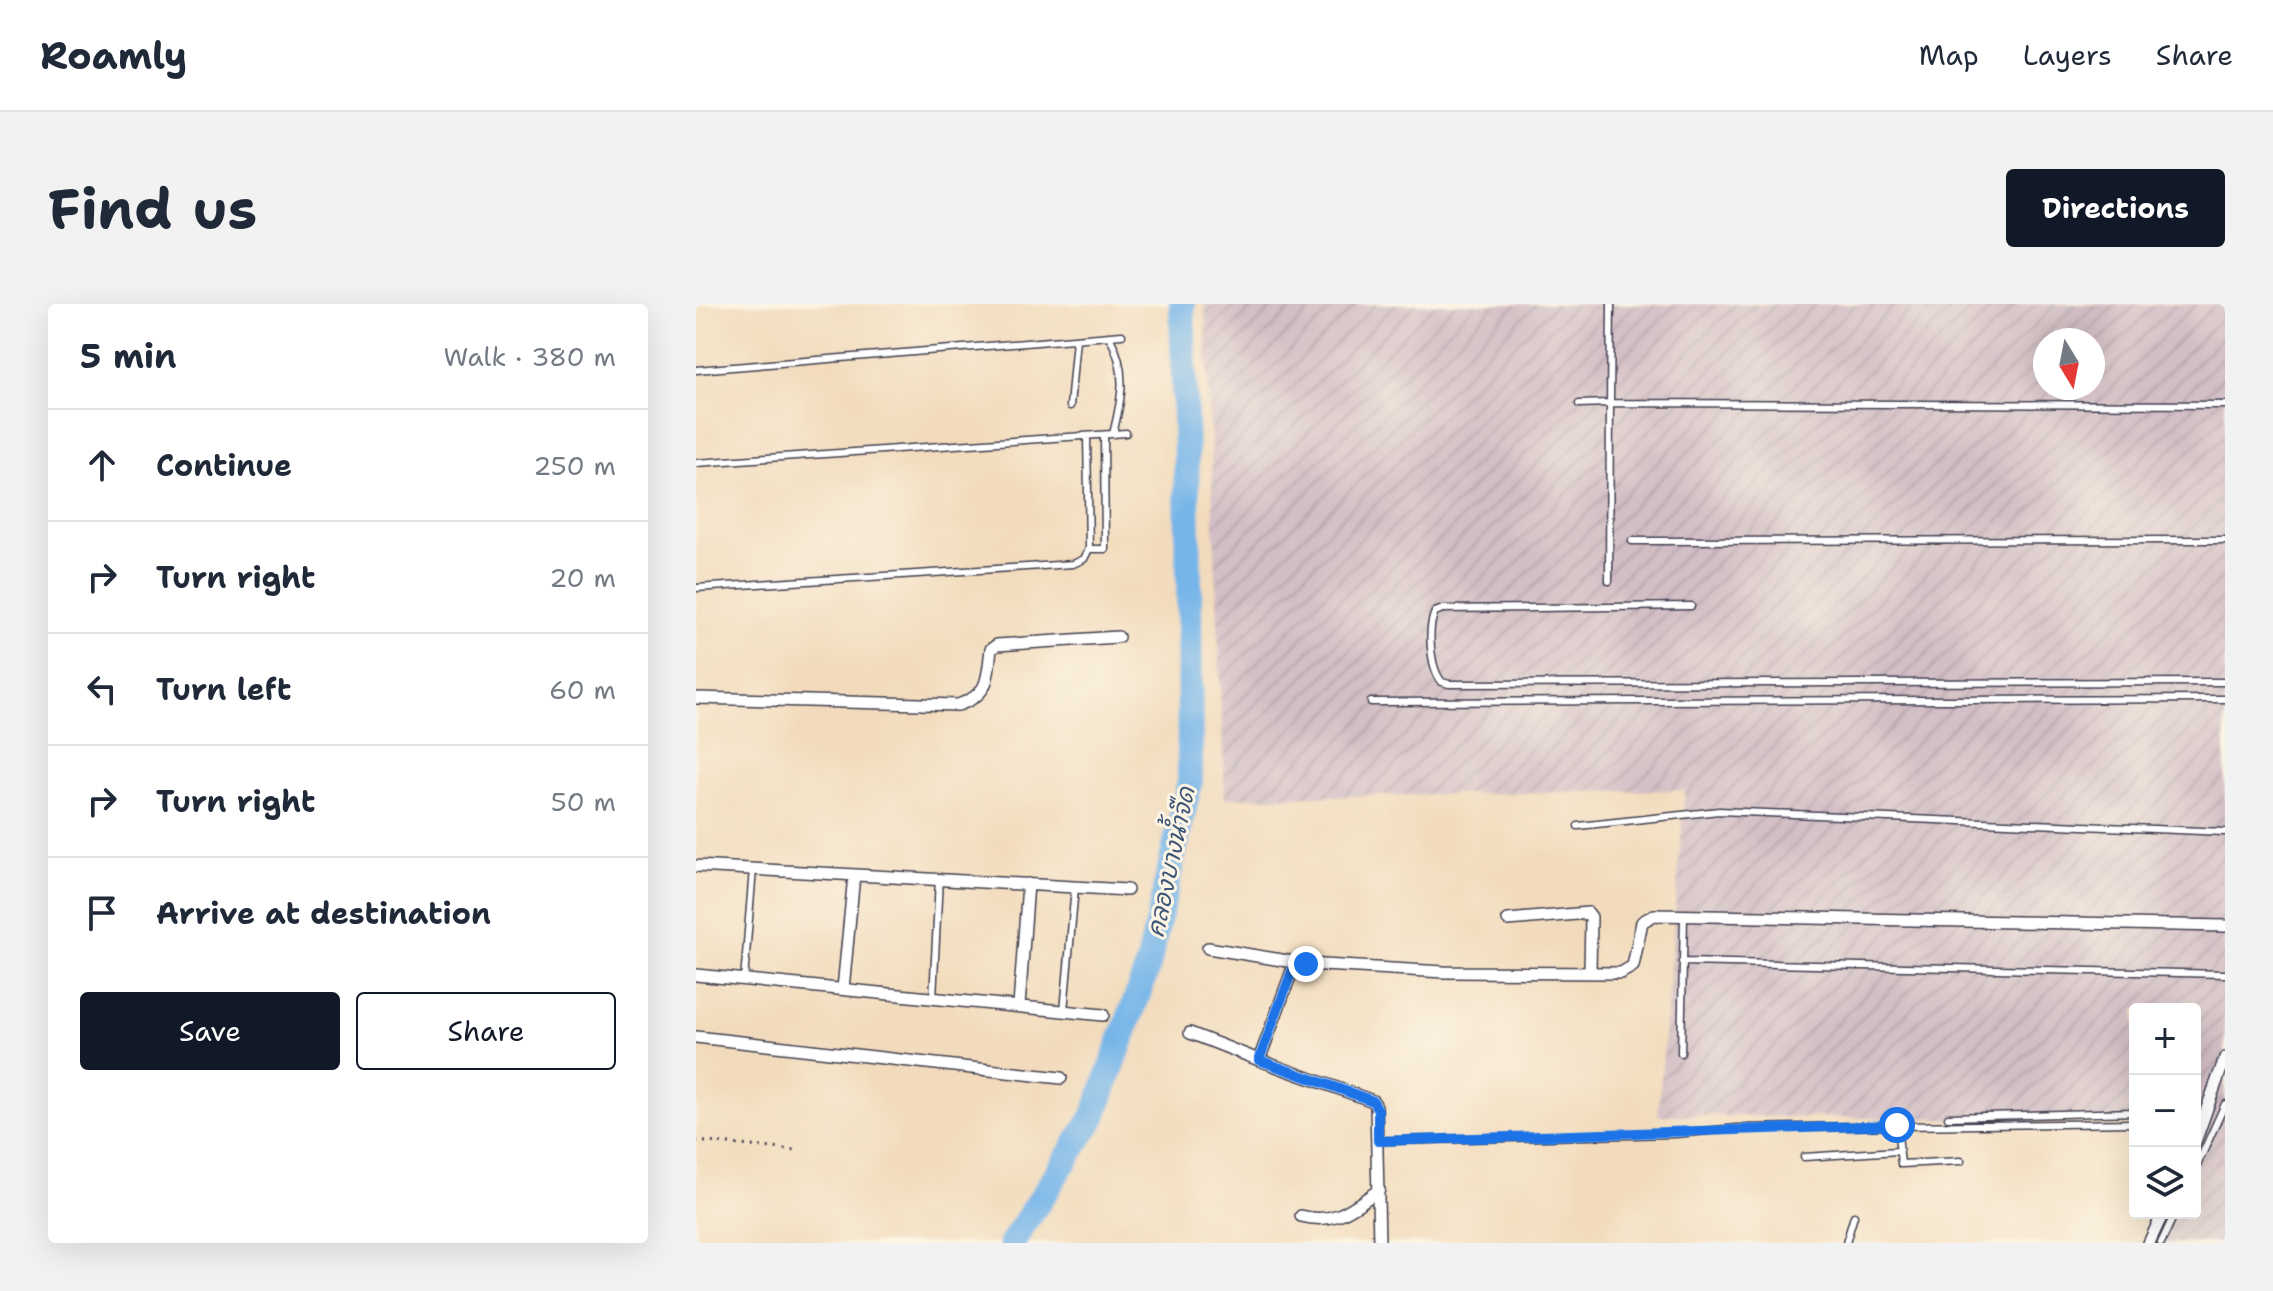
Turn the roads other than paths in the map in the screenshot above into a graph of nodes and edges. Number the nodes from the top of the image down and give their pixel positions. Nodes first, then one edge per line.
1 (1611, 304) edge
2 (1122, 335) dead end
3 (1109, 336) junction
4 (1076, 339) junction
5 (696, 370) edge
6 (1610, 403) junction
7 (1579, 404) dead end
8 (2225, 405) edge
9 (1070, 406) dead end
10 (1126, 433) dead end
11 (1113, 434) junction
12 (1104, 435) junction
13 (1087, 436) junction
14 (696, 463) edge
15 (2225, 540) edge
16 (1632, 541) dead end
17 (1089, 549) junction
18 (1609, 581) dead end
19 (696, 588) edge
20 (1691, 606) dead end
21 (1118, 637) dead end
22 (2225, 682) edge
23 (696, 698) edge
24 (2225, 699) edge
25 (1371, 702) dead end
26 (1578, 826) dead end
27 (2225, 832) edge
28 (696, 866) edge
29 (753, 869) junction
30 (854, 875) junction
31 (939, 879) junction
32 (1028, 884) junction
33 (1075, 887) junction
34 (1127, 890) dead end
35 (1685, 913) junction
36 (1508, 920) dead end
37 (2225, 926) edge
38 (1208, 948) dead end
39 (1682, 962) junction
40 (1295, 963) junction
41 (1590, 972) junction
42 (2225, 974) edge
43 (696, 975) edge
44 (744, 980) junction
45 (843, 989) junction
46 (933, 998) junction
47 (1019, 1006) junction
48 (1064, 1011) junction
49 (1103, 1015) dead end
50 (1190, 1033) dead end
51 (696, 1037) edge
52 (1681, 1053) dead end
53 (2225, 1058) edge
54 (1259, 1060) junction
55 (1061, 1078) dead end
56 (2225, 1104) edge
57 (2201, 1110) edge
58 (2129, 1112) edge
59 (1948, 1117) dead end
60 (2129, 1123) edge
61 (2221, 1124) edge
62 (1897, 1125) junction
63 (1378, 1141) junction
64 (1898, 1151) junction
65 (1804, 1157) dead end
66 (2201, 1159) edge
67 (1961, 1161) dead end
68 (1379, 1190) junction
69 (1301, 1216) dead end
70 (1854, 1216) dead end
71 (2160, 1219) edge
72 (2172, 1219) edge
73 (1379, 1243) edge
74 (1846, 1243) edge
75 (2149, 1243) edge
76 (2161, 1243) edge

1 - 6 lane
2 - 3 lane
3 - 4 lane
3 - 11 lane
4 - 5 lane
4 - 9 lane
6 - 7 lane
6 - 8 lane
6 - 18 lane
10 - 11 lane
11 - 12 lane
12 - 13 lane
12 - 17 lane
13 - 14 lane
13 - 17 lane
15 - 16 lane
17 - 19 lane
20 - 22 lane
21 - 23 street
24 - 25 lane
26 - 27 lane
28 - 29 street
29 - 30 street
29 - 44 lane
30 - 31 street
30 - 45 street
31 - 32 street
31 - 46 lane
32 - 33 street
32 - 47 street
33 - 34 street
33 - 48 lane
35 - 37 street
35 - 39 lane
35 - 41 street
36 - 41 street
38 - 40 street
39 - 42 lane
39 - 52 lane
40 - 41 street
40 - 54 street
43 - 44 street
44 - 45 street
45 - 46 street
46 - 47 street
47 - 48 street
48 - 49 street
50 - 54 street
51 - 55 street
53 - 57 street
54 - 63 street
56 - 61 lane
58 - 59 lane
60 - 62 lane
61 - 66 lane
62 - 63 lane
62 - 64 lane
63 - 68 street
64 - 65 lane
64 - 67 lane
68 - 69 street
68 - 73 street
70 - 74 lane
71 - 75 street
72 - 76 lane

